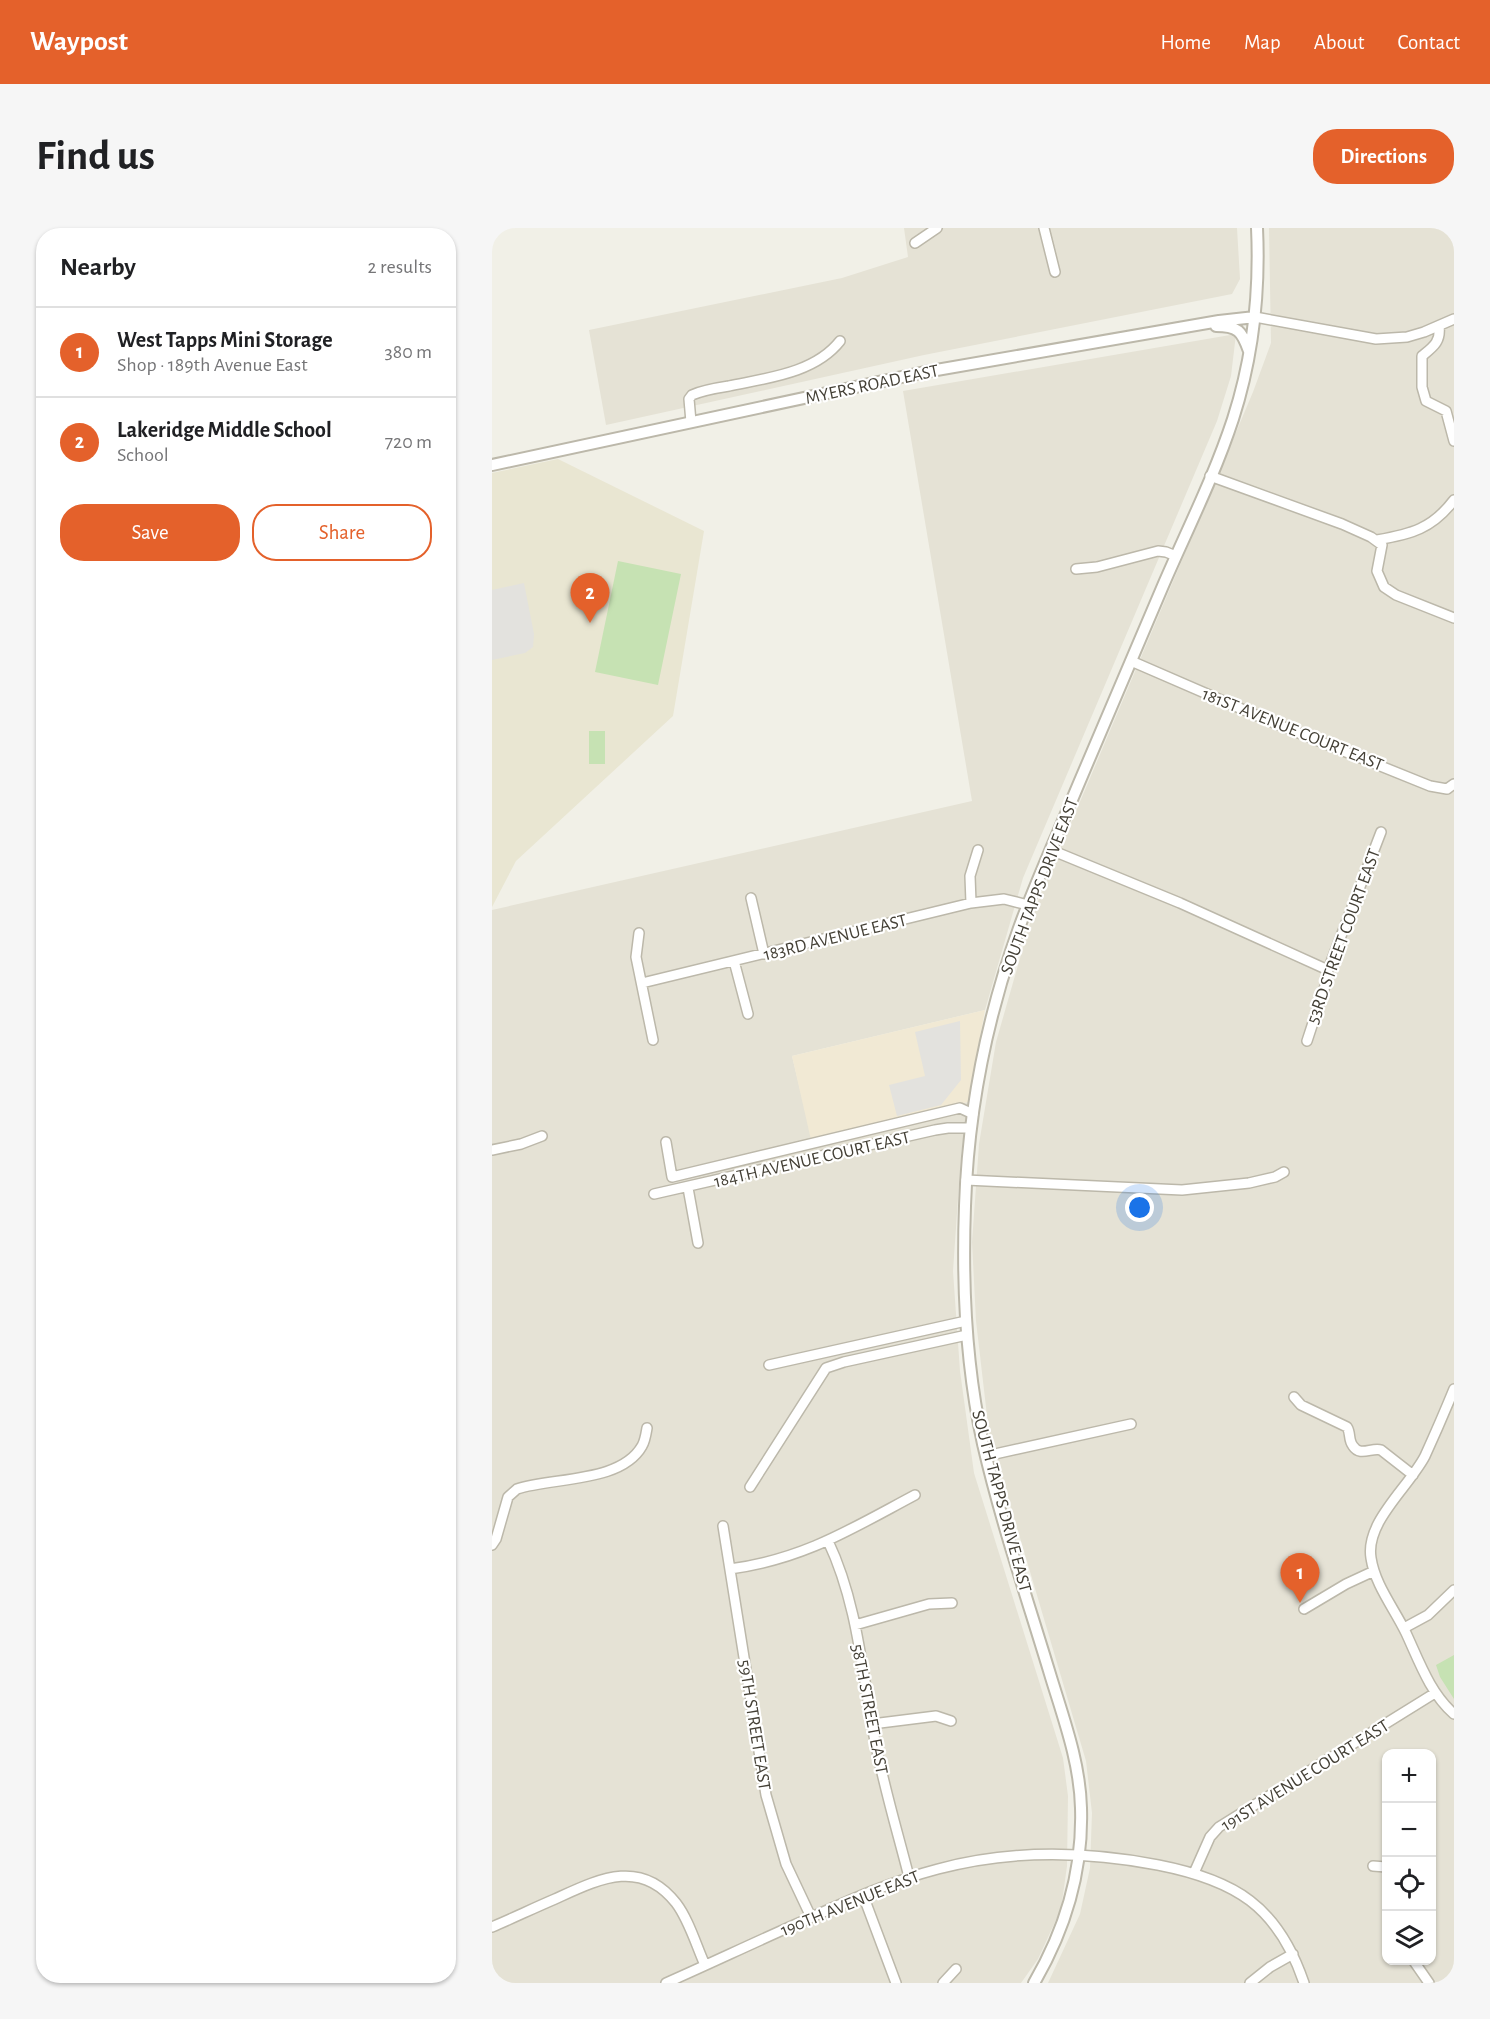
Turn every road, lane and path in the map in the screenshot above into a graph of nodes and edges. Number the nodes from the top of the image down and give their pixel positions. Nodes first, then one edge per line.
1 (937, 228) edge
2 (1044, 228) edge
3 (1257, 228) edge
4 (915, 243) dead end
5 (1055, 272) dead end
6 (1255, 317) junction
7 (1454, 319) edge
8 (1198, 324) junction
9 (1439, 326) junction
10 (840, 341) dead end
11 (1250, 352) junction
12 (691, 422) junction
13 (1454, 441) edge
14 (492, 465) edge
15 (1210, 476) junction
16 (1454, 500) edge
17 (1377, 540) junction
18 (1176, 556) junction
19 (1076, 569) dead end
20 (1454, 618) edge
21 (1131, 661) junction
22 (1454, 784) edge
23 (1381, 832) dead end
24 (978, 850) dead end
25 (1051, 850) junction
26 (751, 898) dead end
27 (971, 903) junction
28 (1028, 905) junction
29 (639, 933) dead end
30 (764, 954) junction
31 (734, 962) junction
32 (1328, 970) junction
33 (642, 983) junction
34 (748, 1014) dead end
35 (653, 1040) dead end
36 (1307, 1041) dead end
37 (973, 1114) junction
38 (971, 1128) junction
39 (666, 1142) dead end
40 (1284, 1172) dead end
41 (966, 1180) junction
42 (688, 1188) junction
43 (654, 1194) dead end
44 (698, 1243) dead end
45 (966, 1321) junction
46 (967, 1335) junction
47 (769, 1365) dead end
48 (1454, 1389) edge
49 (1294, 1397) dead end
50 (1443, 1415) junction
51 (1454, 1419) edge
52 (1131, 1424) dead end
53 (648, 1428) dead end
54 (986, 1456) junction
55 (1413, 1475) junction
56 (750, 1487) dead end
57 (915, 1495) dead end
58 (723, 1526) dead end
59 (828, 1541) junction
60 (492, 1545) edge
61 (730, 1569) junction
62 (1374, 1571) junction
63 (1454, 1590) edge
64 (952, 1603) dead end
65 (1304, 1609) dead end
66 (855, 1625) junction
67 (1404, 1628) junction
68 (1435, 1693) junction
69 (1454, 1714) edge
70 (951, 1721) dead end
71 (872, 1724) junction
72 (1079, 1854) junction
73 (1373, 1866) dead end
74 (1382, 1867) edge
75 (1194, 1874) junction
76 (909, 1877) junction
77 (863, 1895) junction
78 (811, 1917) junction
79 (492, 1927) edge
80 (1293, 1954) junction
81 (705, 1965) junction
82 (1416, 1965) edge
83 (956, 1969) dead end
84 (666, 1983) edge
85 (896, 1983) edge
86 (944, 1983) edge
87 (1034, 1983) edge
88 (1250, 1983) edge
89 (1304, 1983) edge
90 (1429, 1983) edge

1 - 4 street
2 - 5 street
3 - 6 street, SOUTH TAPPS DRIVE EAST
6 - 8 street, MYERS ROAD EAST
6 - 9 street
6 - 11 street, SOUTH TAPPS DRIVE EAST
7 - 9 street
8 - 11 street
8 - 12 street, MYERS ROAD EAST
9 - 13 street
10 - 12 street
11 - 15 street, SOUTH TAPPS DRIVE EAST
12 - 14 street, MYERS ROAD EAST
15 - 17 street
15 - 18 street, SOUTH TAPPS DRIVE EAST
16 - 17 street
17 - 20 street
18 - 19 street
18 - 21 street, SOUTH TAPPS DRIVE EAST
21 - 22 street, 181ST AVENUE COURT EAST
21 - 25 street, SOUTH TAPPS DRIVE EAST
23 - 32 street, 53RD STREET COURT EAST
24 - 27 street
25 - 28 street, SOUTH TAPPS DRIVE EAST
25 - 32 street
26 - 30 street
27 - 28 street, 183RD AVENUE EAST
27 - 30 street, 183RD AVENUE EAST
28 - 37 street, SOUTH TAPPS DRIVE EAST
29 - 33 street
30 - 31 street, 183RD AVENUE EAST
31 - 33 street, 183RD AVENUE EAST
31 - 34 street
32 - 36 street, 53RD STREET COURT EAST
33 - 35 street
37 - 38 street, SOUTH TAPPS DRIVE EAST
37 - 39 street
38 - 41 street, SOUTH TAPPS DRIVE EAST
38 - 42 street, 184TH AVENUE COURT EAST
40 - 41 street
41 - 45 street, SOUTH TAPPS DRIVE EAST
42 - 43 street, 184TH AVENUE COURT EAST
42 - 44 street
45 - 46 street, SOUTH TAPPS DRIVE EAST
45 - 47 street
46 - 54 street, SOUTH TAPPS DRIVE EAST
46 - 56 street
48 - 50 street
49 - 55 street
50 - 51 street
50 - 55 street
52 - 54 street
53 - 60 street
54 - 72 street, SOUTH TAPPS DRIVE EAST
55 - 62 street
57 - 59 street
58 - 61 street, 59TH STREET EAST
59 - 61 street
59 - 66 street, 58TH STREET EAST
61 - 78 street, 59TH STREET EAST
62 - 65 street
62 - 67 street
63 - 67 street
64 - 66 street
66 - 71 street, 58TH STREET EAST
67 - 68 street
68 - 69 street
68 - 75 street, 191ST AVENUE COURT EAST
70 - 71 street
71 - 76 street, 58TH STREET EAST
72 - 75 street, 190TH AVENUE EAST
72 - 76 street, 190TH AVENUE EAST
72 - 87 street, SOUTH TAPPS DRIVE EAST
73 - 74 street
75 - 80 street, 190TH AVENUE EAST
76 - 77 street, 190TH AVENUE EAST
77 - 78 street, 190TH AVENUE EAST
77 - 85 street
78 - 81 street, 190TH AVENUE EAST
79 - 81 street
80 - 88 street
80 - 89 street, 190TH AVENUE EAST
81 - 84 street, 190TH AVENUE EAST
82 - 90 street
83 - 86 street

